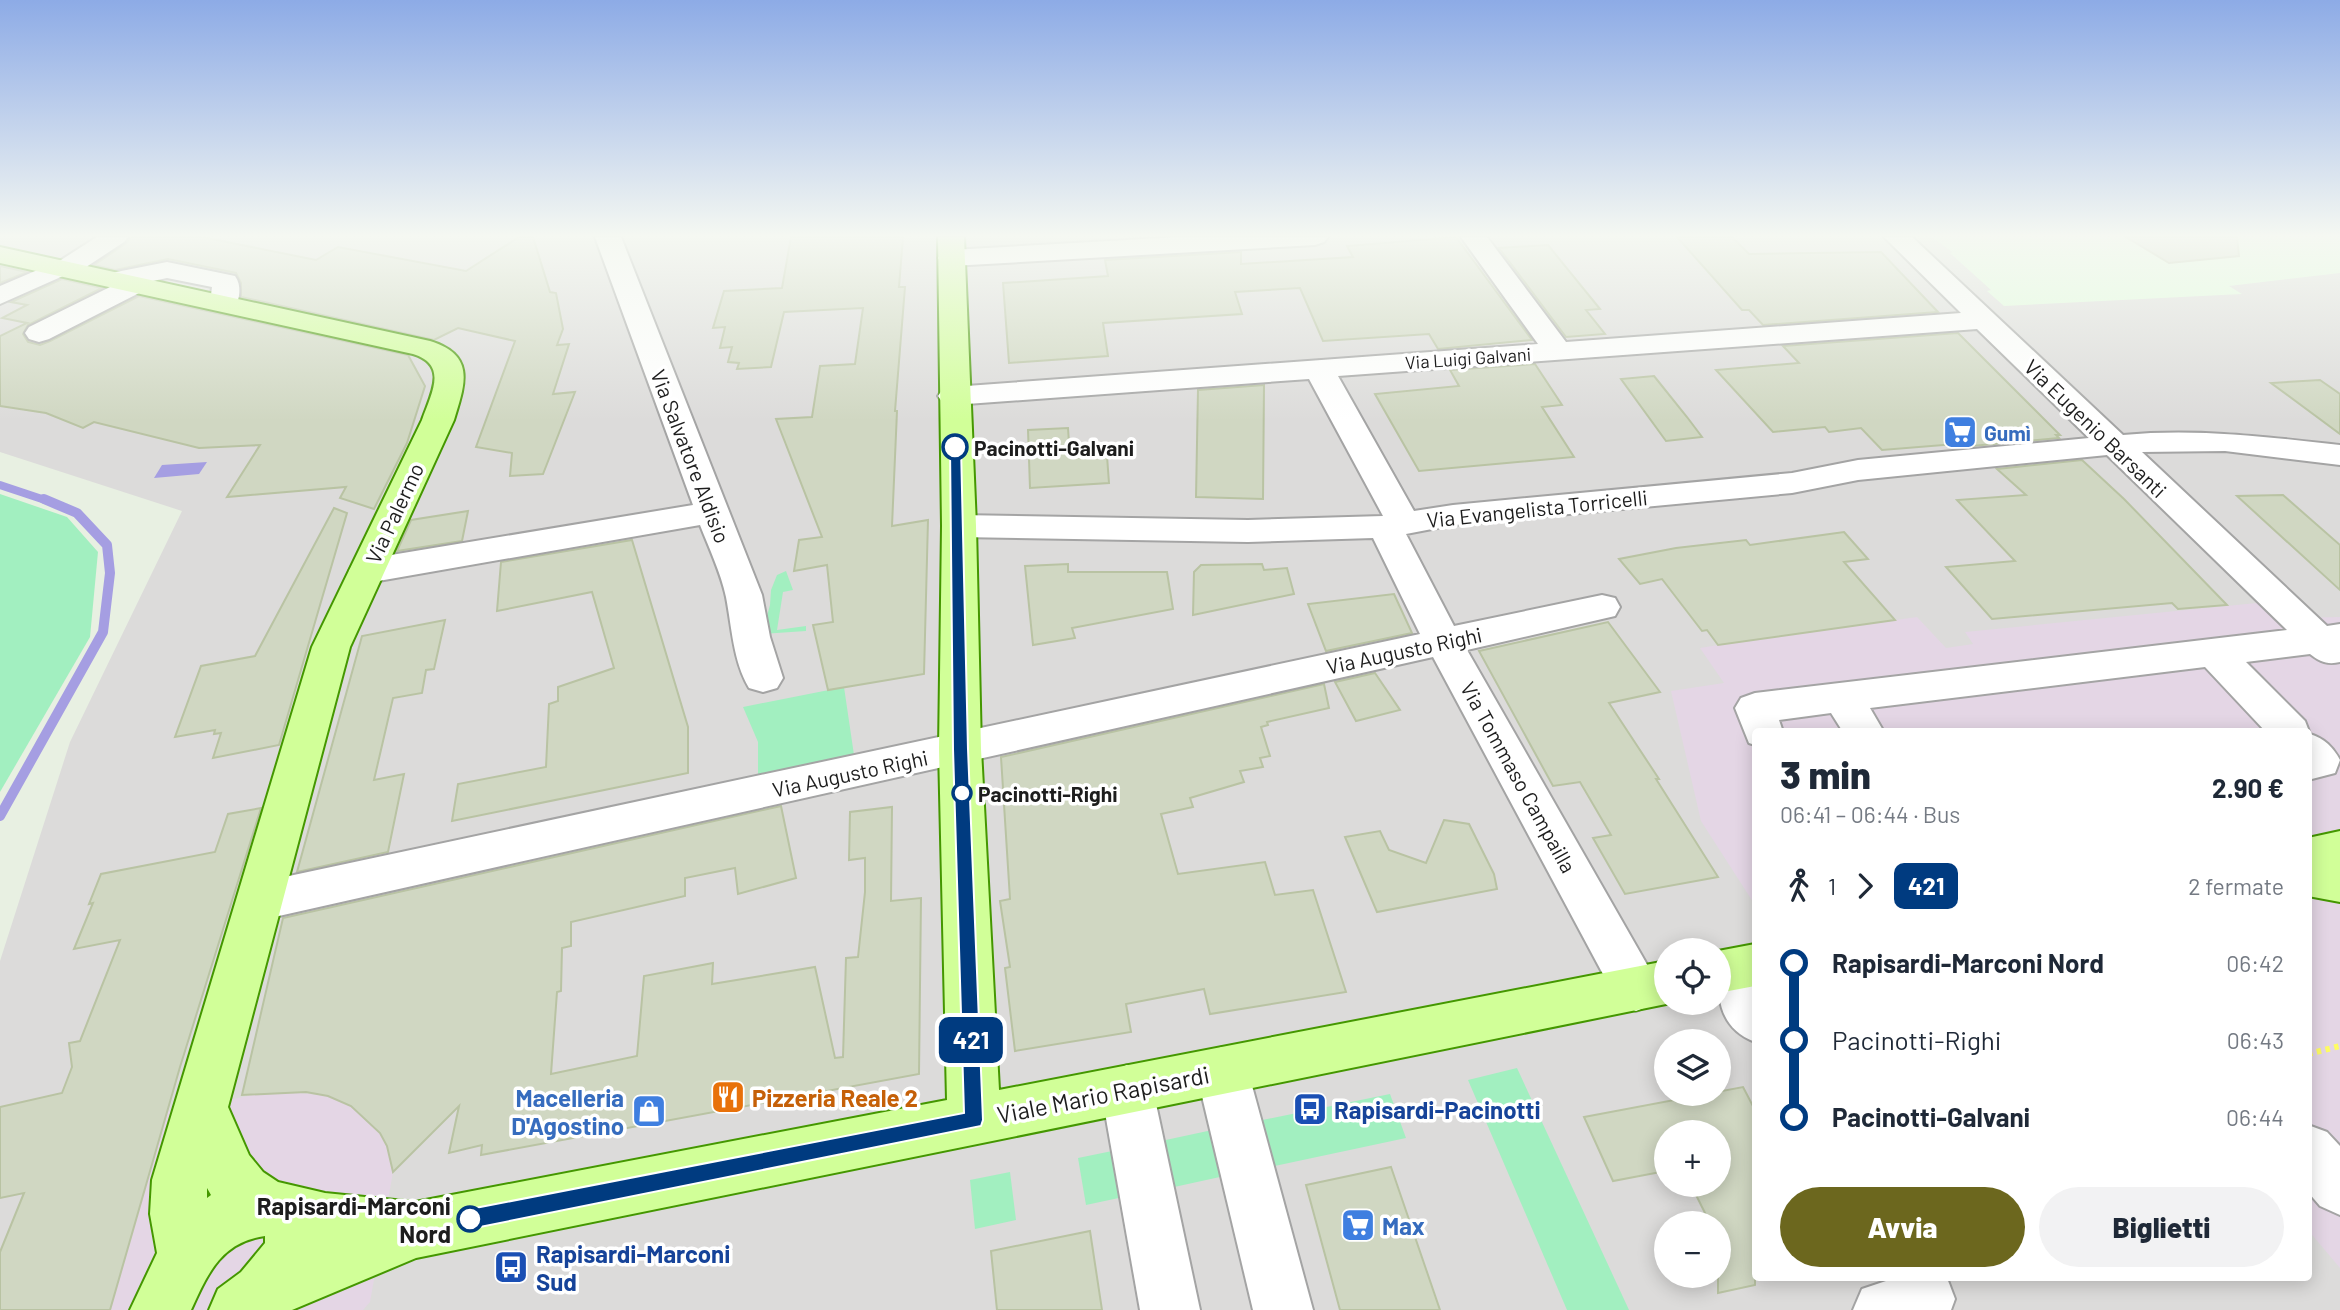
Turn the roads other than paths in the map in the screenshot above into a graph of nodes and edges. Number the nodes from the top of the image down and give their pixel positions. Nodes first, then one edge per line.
1 (98, 298) edge
2 (201, 298) edge
3 (631, 298) edge
4 (952, 298) edge
5 (1519, 298) edge
6 (1960, 298) edge
7 (1983, 320) junction
8 (39, 333) dead end
9 (1558, 351) junction
10 (1319, 369) junction
11 (953, 396) junction
12 (2113, 445) junction
13 (2340, 455) edge
14 (713, 512) junction
15 (1394, 525) junction
16 (958, 526) junction
17 (367, 571) junction
18 (1602, 607) dead end
19 (2323, 638) edge
20 (1443, 641) junction
21 (2214, 652) junction
22 (763, 678) dead end
23 (1842, 698) junction
24 (1762, 728) edge
25 (1861, 728) edge
26 (2287, 728) edge
27 (960, 749) junction
28 (2312, 753) edge
29 (2312, 763) edge
30 (2340, 849) edge
31 (2312, 855) edge
32 (2312, 878) edge
33 (2340, 883) edge
34 (261, 901) junction
35 (1733, 969) edge
36 (1651, 986) edge
37 (1752, 1012) edge
38 (1222, 1071) junction
39 (1126, 1090) junction
40 (201, 1106) junction
41 (974, 1120) junction
42 (2312, 1156) edge
43 (2340, 1187) edge
44 (276, 1209) junction
45 (416, 1230) junction
46 (210, 1296) edge
47 (1170, 1310) edge
48 (1283, 1310) edge

1 - 8 street
2 - 17 main road, Via Palermo
3 - 14 street, Via Salvatore Aldisio
4 - 11 main road
5 - 9 street
6 - 7 street, Via Eugenio Barsanti
7 - 9 street, Via Luigi Galvani
7 - 12 street, Via Eugenio Barsanti
9 - 10 street, Via Luigi Galvani
10 - 11 street, Via Luigi Galvani
10 - 15 street, Via Tommaso Campailla
11 - 16 main road
12 - 13 street, Via Evangelista Torricelli
12 - 15 street, Via Evangelista Torricelli
12 - 19 street, Via Eugenio Barsanti
14 - 17 street
14 - 22 street, Via Salvatore Aldisio
15 - 16 street, Via Evangelista Torricelli
15 - 20 street, Via Tommaso Campailla
16 - 27 main road
17 - 34 main road, Via Palermo
18 - 20 street, Via Augusto Righi
19 - 21 street
20 - 27 street, Via Augusto Righi
20 - 36 street, Via Tommaso Campailla
21 - 23 street
21 - 26 street
23 - 24 street
23 - 25 street
27 - 34 street, Via Augusto Righi
27 - 41 main road
28 - 29 street
30 - 31 main road
32 - 33 main road
34 - 40 main road, Via Palermo
35 - 37 street
36 - 38 main road, Viale Mario Rapisardi
38 - 39 main road, Viale Mario Rapisardi
38 - 48 street
39 - 41 main road, Viale Mario Rapisardi
39 - 47 street
40 - 44 main road
40 - 46 main road, Via Palermo
41 - 45 main road, Viale Mario Rapisardi
42 - 43 street
44 - 45 main road
44 - 46 main road
44 - 46 main road
45 - 46 main road

